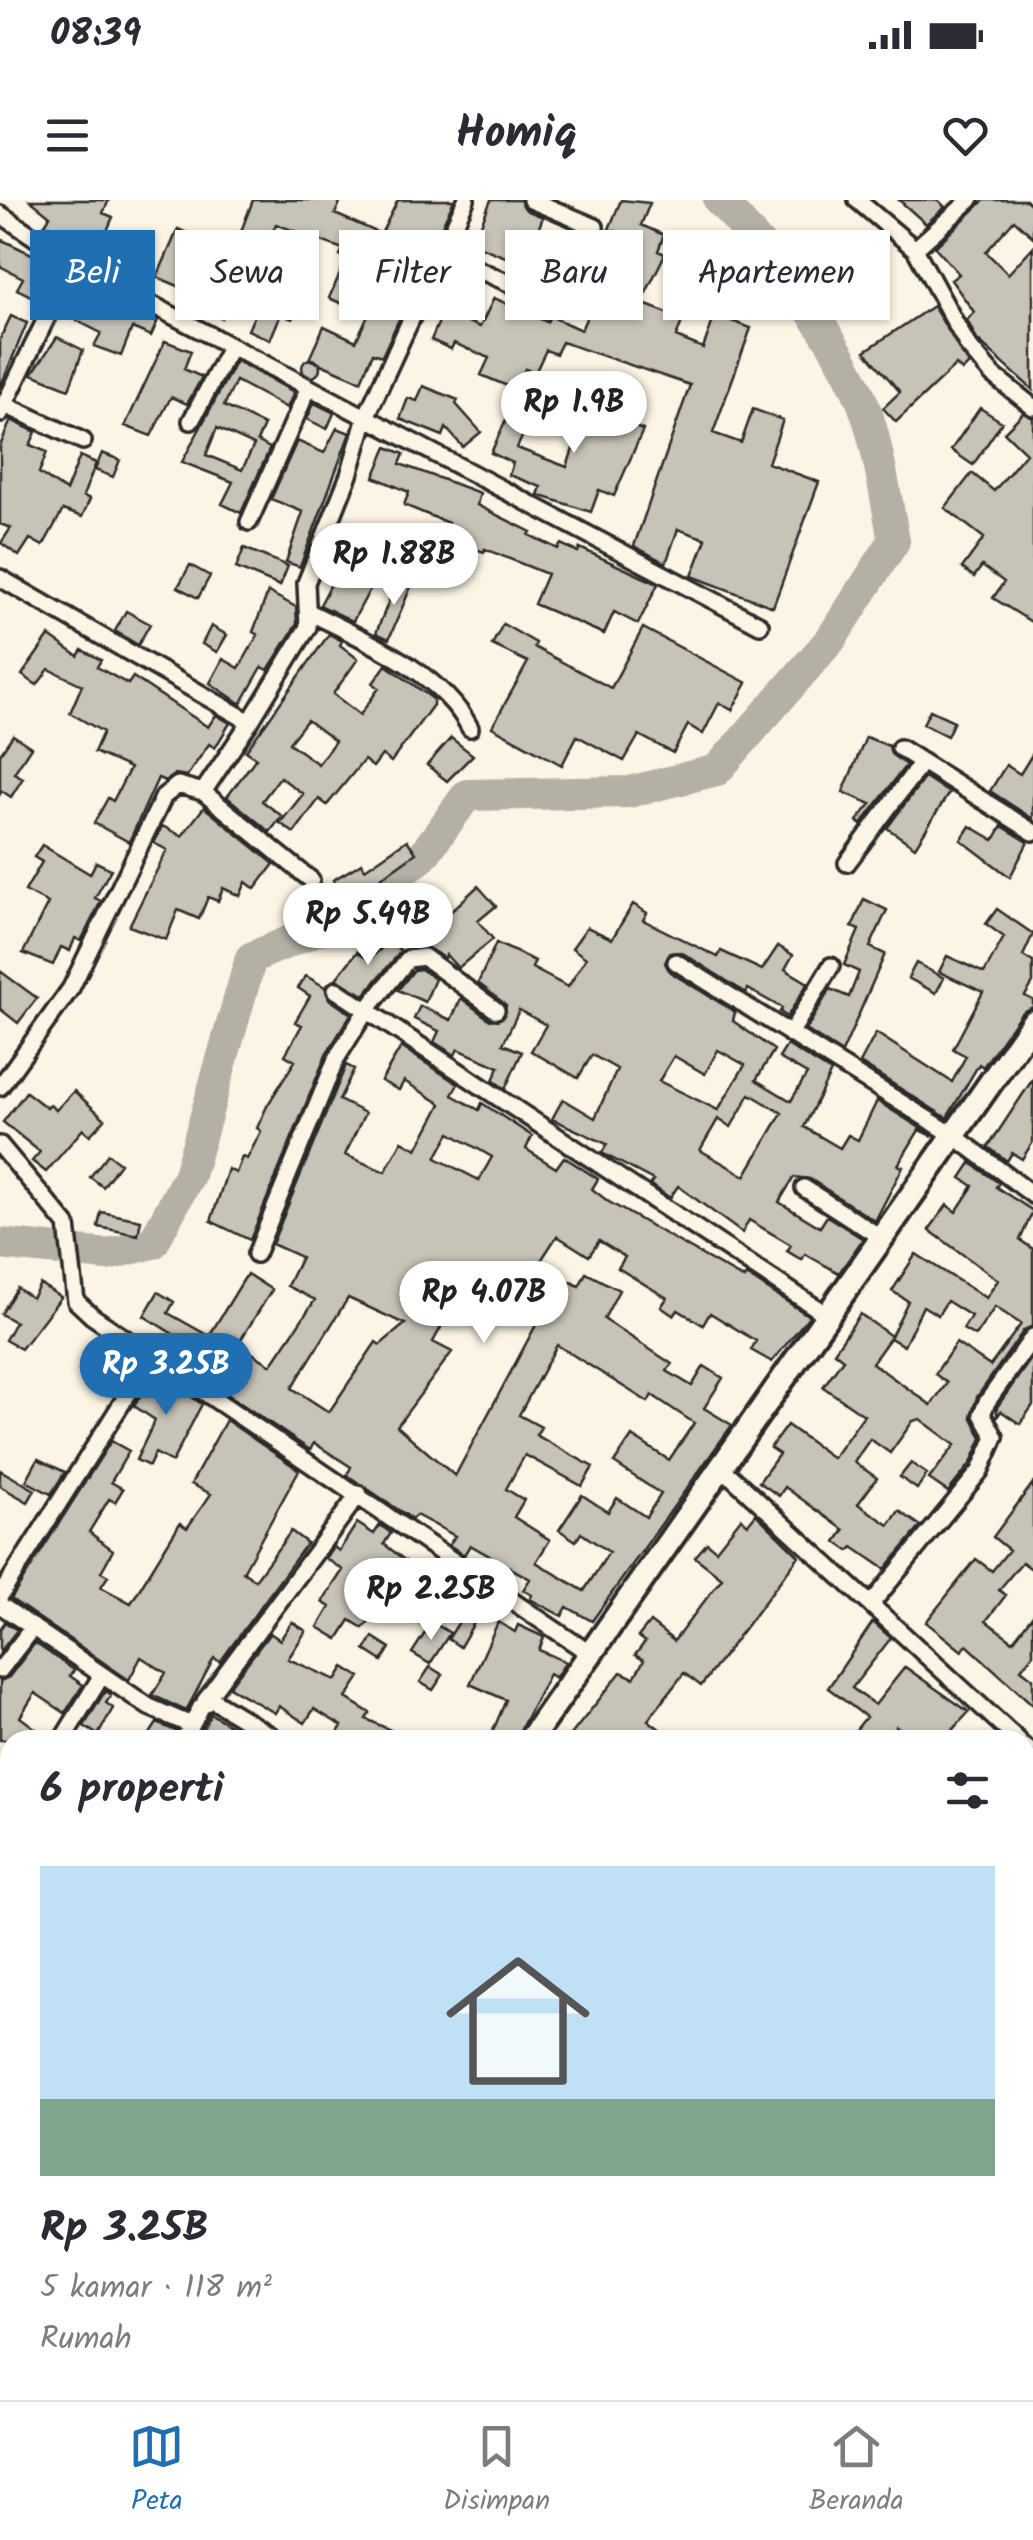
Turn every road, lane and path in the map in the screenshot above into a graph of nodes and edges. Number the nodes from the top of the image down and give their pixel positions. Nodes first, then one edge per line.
1 (466, 200) edge
2 (531, 200) edge
3 (856, 200) edge
4 (969, 200) edge
5 (0, 214) edge
6 (453, 230) edge
7 (30, 234) edge
8 (915, 249) junction
9 (485, 273) edge
10 (155, 306) edge
11 (44, 320) edge
12 (411, 320) edge
13 (231, 346) junction
14 (309, 386) junction
15 (4, 399) edge
16 (1033, 407) edge
17 (366, 417) junction
18 (192, 422) dead end
19 (83, 441) dead end
20 (249, 522) dead end
21 (7, 582) edge
22 (311, 613) junction
23 (760, 625) dead end
24 (250, 722) junction
25 (470, 728) dead end
26 (900, 748) dead end
27 (922, 762) junction
28 (203, 792) junction
29 (1033, 832) edge
30 (846, 863) dead end
31 (311, 880) dead end
32 (676, 962) dead end
33 (831, 966) dead end
34 (336, 990) dead end
35 (366, 1010) junction
36 (496, 1010) dead end
37 (1033, 1022) edge
38 (790, 1034) junction
39 (0, 1087) edge
40 (953, 1135) junction
41 (0, 1145) edge
42 (804, 1188) dead end
43 (1033, 1196) edge
44 (880, 1237) junction
45 (256, 1254) dead end
46 (826, 1316) junction
47 (1033, 1337) edge
48 (152, 1354) junction
49 (722, 1468) junction
50 (359, 1494) junction
51 (0, 1596) edge
52 (872, 1603) junction
53 (0, 1605) edge
54 (33, 1628) junction
55 (592, 1655) junction
56 (0, 1670) edge
57 (102, 1675) junction
58 (206, 1702) junction
59 (68, 1730) edge
60 (185, 1730) edge
61 (189, 1730) edge
62 (261, 1730) edge
63 (537, 1730) edge
64 (1007, 1730) edge

1 - 6 street
2 - 9 street
3 - 8 street
4 - 8 street
5 - 7 street
8 - 16 street
10 - 13 street
11 - 15 street
12 - 17 street
13 - 14 street
13 - 18 street
14 - 17 street
14 - 20 street
15 - 19 street
17 - 22 street
17 - 23 street
21 - 24 street
22 - 24 street
22 - 25 street
24 - 28 street
26 - 27 street
27 - 29 street
27 - 30 street
28 - 31 street
28 - 39 street
32 - 38 street
33 - 38 street
34 - 35 street
35 - 36 street
35 - 45 street
35 - 46 street
37 - 40 main road
38 - 40 street
40 - 43 street
40 - 44 main road
41 - 48 street
42 - 44 street
44 - 46 main road
46 - 49 main road
47 - 52 street
48 - 50 street
48 - 51 street
49 - 52 street
49 - 55 main road
50 - 55 street
50 - 58 street
52 - 64 street
53 - 54 street
54 - 56 street
54 - 57 street
55 - 63 main road
57 - 59 street
57 - 60 street
58 - 61 street
58 - 62 street

